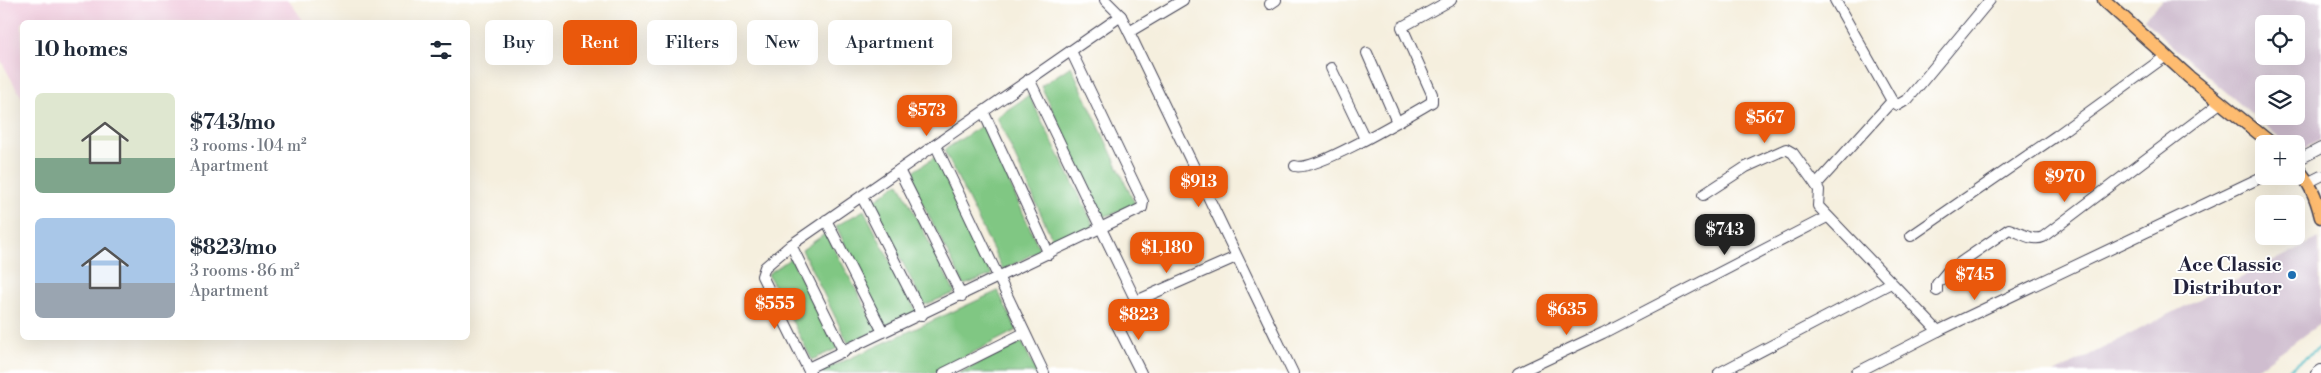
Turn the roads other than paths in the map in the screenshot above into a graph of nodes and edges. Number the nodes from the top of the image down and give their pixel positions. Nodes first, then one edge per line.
1 (1105, 0) edge
2 (1183, 0) edge
3 (1451, 0) edge
4 (1835, 0) edge
5 (1990, 0) edge
6 (2104, 0) edge
7 (1121, 16) junction
8 (1129, 32) junction
9 (1071, 51) junction
10 (1367, 52) dead end
11 (2166, 56) junction
12 (1331, 68) dead end
13 (1029, 79) junction
14 (1892, 101) junction
15 (2220, 103) junction
16 (984, 112) junction
17 (1398, 122) junction
18 (2261, 135) edge
19 (1365, 139) junction
20 (936, 146) junction
21 (2321, 148) edge
22 (2305, 156) edge
23 (1295, 166) dead end
24 (899, 170) junction
25 (2315, 179) edge
26 (2255, 180) edge
27 (1816, 185) junction
28 (1702, 195) dead end
29 (862, 197) junction
30 (1827, 217) junction
31 (2321, 217) edge
32 (826, 220) junction
33 (1102, 228) junction
34 (1911, 236) dead end
35 (791, 245) junction
36 (1050, 254) junction
37 (1236, 257) junction
38 (998, 278) junction
39 (1891, 283) junction
40 (1938, 291) dead end
41 (962, 296) junction
42 (1136, 301) junction
43 (922, 315) junction
44 (1938, 331) junction
45 (883, 332) junction
46 (1024, 333) junction
47 (844, 352) junction
48 (1736, 368) edge
49 (2321, 370) edge
50 (809, 371) edge
51 (1289, 372) edge
52 (944, 373) edge
53 (1044, 373) edge
54 (1141, 373) edge
55 (1518, 373) edge
56 (1719, 373) edge
57 (1858, 373) edge
58 (2317, 373) edge

1 - 7 street
2 - 8 street
3 - 17 street
4 - 14 street
5 - 14 street
6 - 11 main road
7 - 8 street
7 - 9 street
8 - 37 street
9 - 13 street
9 - 33 street
10 - 17 street
11 - 15 main road
11 - 34 street
12 - 19 street
13 - 16 street
13 - 33 street
14 - 27 street
15 - 18 main road
15 - 40 street
16 - 20 street
16 - 36 street
17 - 19 street
19 - 23 street
20 - 24 street
20 - 38 street
21 - 22 street
24 - 29 street
24 - 41 street
25 - 31 main road
26 - 44 street
27 - 28 street
27 - 30 street
29 - 32 street
29 - 43 street
30 - 39 street
30 - 55 street
32 - 35 street
32 - 45 street
33 - 36 street
33 - 42 street
35 - 47 street
35 - 50 street
36 - 38 street
37 - 42 street
37 - 51 street
38 - 41 street
38 - 46 street
39 - 44 street
39 - 48 street
41 - 43 street
42 - 54 street
43 - 45 street
44 - 57 street
45 - 47 street
46 - 52 street
46 - 53 street
47 - 50 street
48 - 56 street
49 - 58 street

